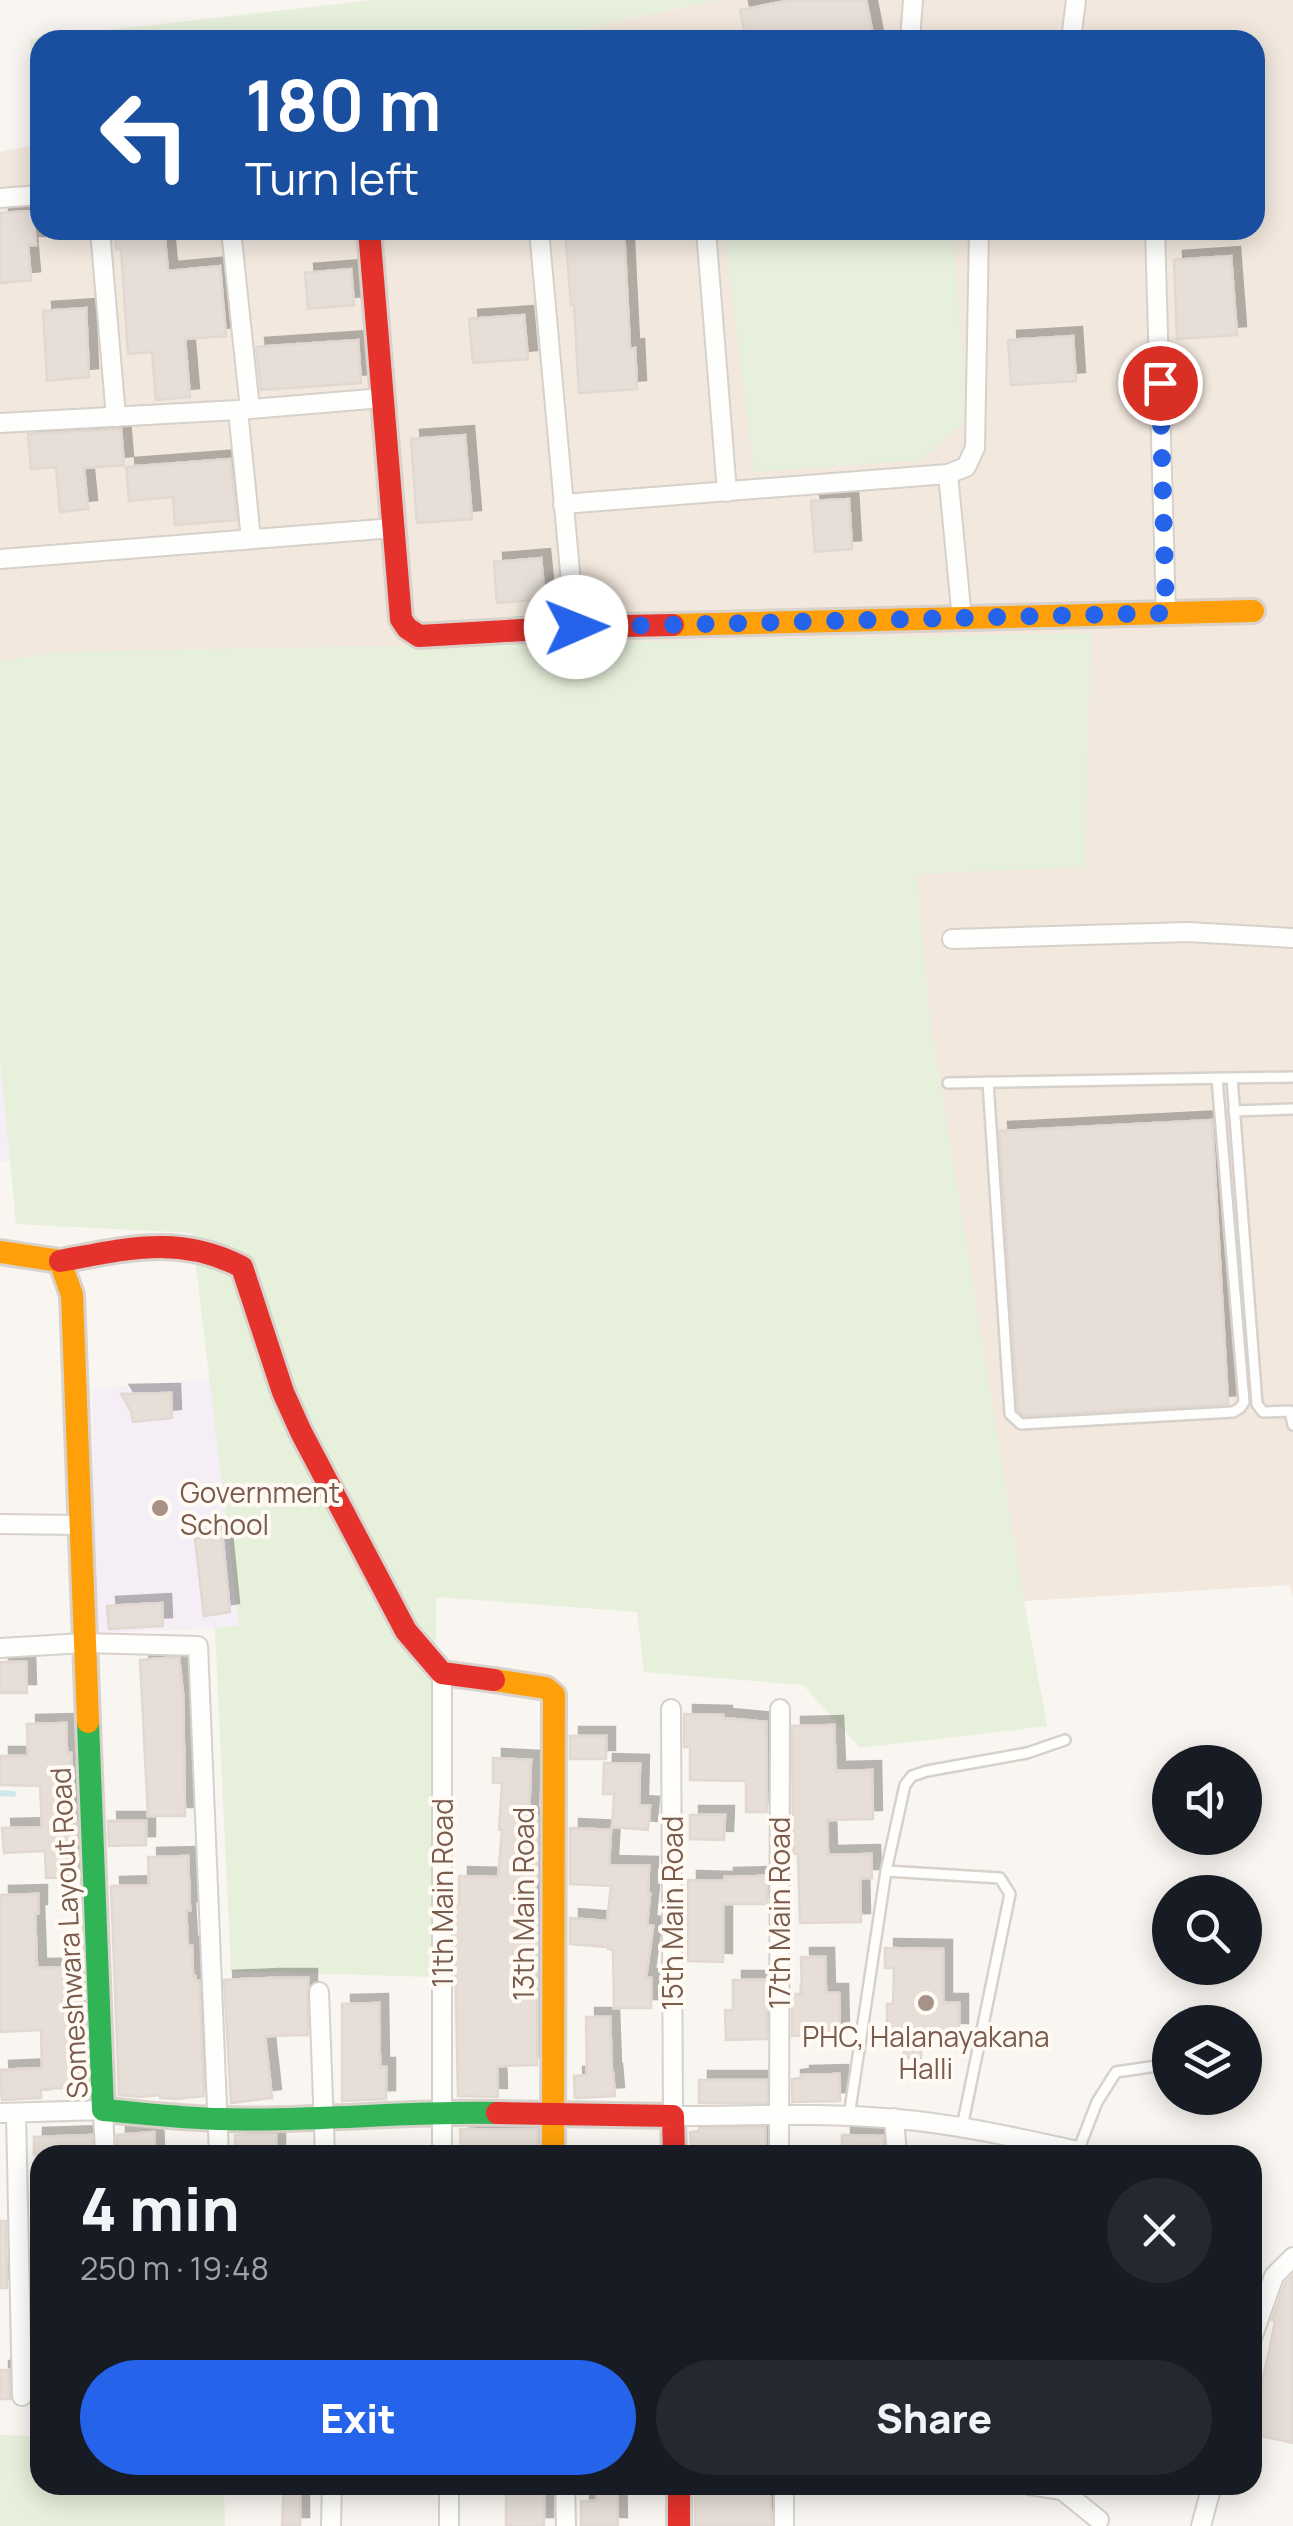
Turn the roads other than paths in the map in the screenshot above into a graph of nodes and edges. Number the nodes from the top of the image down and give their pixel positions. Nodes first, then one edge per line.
1 (913, 0) edge
2 (1076, 0) edge
3 (911, 30) edge
4 (1072, 30) edge
5 (30, 196) edge
6 (0, 198) edge
7 (101, 240) edge
8 (231, 240) edge
9 (370, 240) edge
10 (540, 240) edge
11 (707, 240) edge
12 (979, 240) edge
13 (1156, 240) edge
14 (383, 398) junction
15 (244, 410) junction
16 (116, 416) junction
17 (0, 423) edge
18 (948, 474) junction
19 (727, 492) junction
20 (563, 504) junction
21 (394, 528) junction
22 (251, 539) junction
23 (0, 559) edge
24 (1253, 611) dead end
25 (1166, 613) junction
26 (962, 618) junction
27 (576, 627) junction
28 (952, 938) dead end
29 (1293, 938) edge
30 (1293, 1077) edge
31 (1218, 1078) junction
32 (1232, 1078) junction
33 (948, 1082) dead end
34 (988, 1082) junction
35 (1293, 1110) edge
36 (1234, 1112) junction
37 (0, 1252) edge
38 (60, 1261) junction
39 (1293, 1425) edge
40 (0, 1524) edge
41 (80, 1525) junction
42 (84, 1643) junction
43 (0, 1648) edge
44 (442, 1673) junction
45 (671, 1709) dead end
46 (780, 1710) dead end
47 (1065, 1740) dead end
48 (886, 1872) junction
49 (318, 1992) dead end
50 (1152, 2067) edge
51 (104, 2110) junction
52 (442, 2112) junction
53 (8, 2113) edge
54 (552, 2113) junction
55 (673, 2116) junction
56 (849, 2116) junction
57 (778, 2117) junction
58 (324, 2118) junction
59 (894, 2118) junction
60 (218, 2119) junction
61 (962, 2126) junction
62 (105, 2145) edge
63 (219, 2145) edge
64 (325, 2145) edge
65 (442, 2145) edge
66 (553, 2145) edge
67 (674, 2145) edge
68 (779, 2145) edge
69 (896, 2145) edge
70 (1044, 2145) edge
71 (1081, 2145) edge
72 (1293, 2257) edge
73 (1262, 2310) edge
74 (22, 2396) dead end
75 (332, 2495) edge
76 (449, 2495) edge
77 (565, 2495) edge
78 (678, 2495) edge
79 (784, 2495) edge
80 (1068, 2495) edge
81 (1209, 2495) edge
82 (1098, 2520) dead end
83 (331, 2526) edge
84 (450, 2526) edge
85 (566, 2526) edge
86 (679, 2526) edge
87 (784, 2526) edge
88 (1201, 2526) edge

1 - 3 street
2 - 4 street
5 - 6 street
7 - 16 street
8 - 15 street
9 - 14 street
10 - 20 street
11 - 19 street
12 - 18 street
13 - 25 street
14 - 15 street
14 - 21 street
15 - 16 street
15 - 22 street
16 - 17 street
18 - 19 street
18 - 26 street
19 - 20 street
20 - 27 street
21 - 22 street
21 - 27 street
22 - 23 street
24 - 25 street
25 - 26 street
26 - 27 street
28 - 29 street
30 - 32 lane
31 - 32 lane
31 - 34 lane
31 - 34 lane
32 - 36 lane
33 - 34 lane
35 - 36 lane
36 - 39 lane
37 - 38 street
38 - 41 street, Someshwara Layout Road
38 - 44 street
40 - 41 street
41 - 42 street, Someshwara Layout Road
42 - 43 street
42 - 51 street, Someshwara Layout Road
42 - 60 street
44 - 52 street, 11th Main Road
44 - 54 street, 13th Main Road
45 - 55 street, 15th Main Road
46 - 57 street, 17th Main Road
47 - 48 lane
48 - 56 lane
48 - 61 lane
49 - 58 street
50 - 71 lane
51 - 53 street
51 - 60 street, Someshwara Layout Road
51 - 62 street
52 - 54 street, Someshwara Layout Road
52 - 58 street, Someshwara Layout Road
52 - 65 street, 11th Main Road
53 - 74 street
54 - 55 street, Someshwara Layout Road
54 - 66 street, 13th Main Road
55 - 57 street, Someshwara Layout Road
55 - 67 street
56 - 57 street, Someshwara Layout Road
56 - 59 street, Someshwara Layout Road
57 - 68 street, 17th Main Road
58 - 60 street, Someshwara Layout Road
58 - 64 street
59 - 61 street, Someshwara Layout Road
59 - 69 street
60 - 63 street
61 - 70 street, Someshwara Layout Road
72 - 73 street
75 - 83 street
76 - 84 street
77 - 85 street
78 - 86 street
79 - 87 street
80 - 82 street
81 - 88 street

